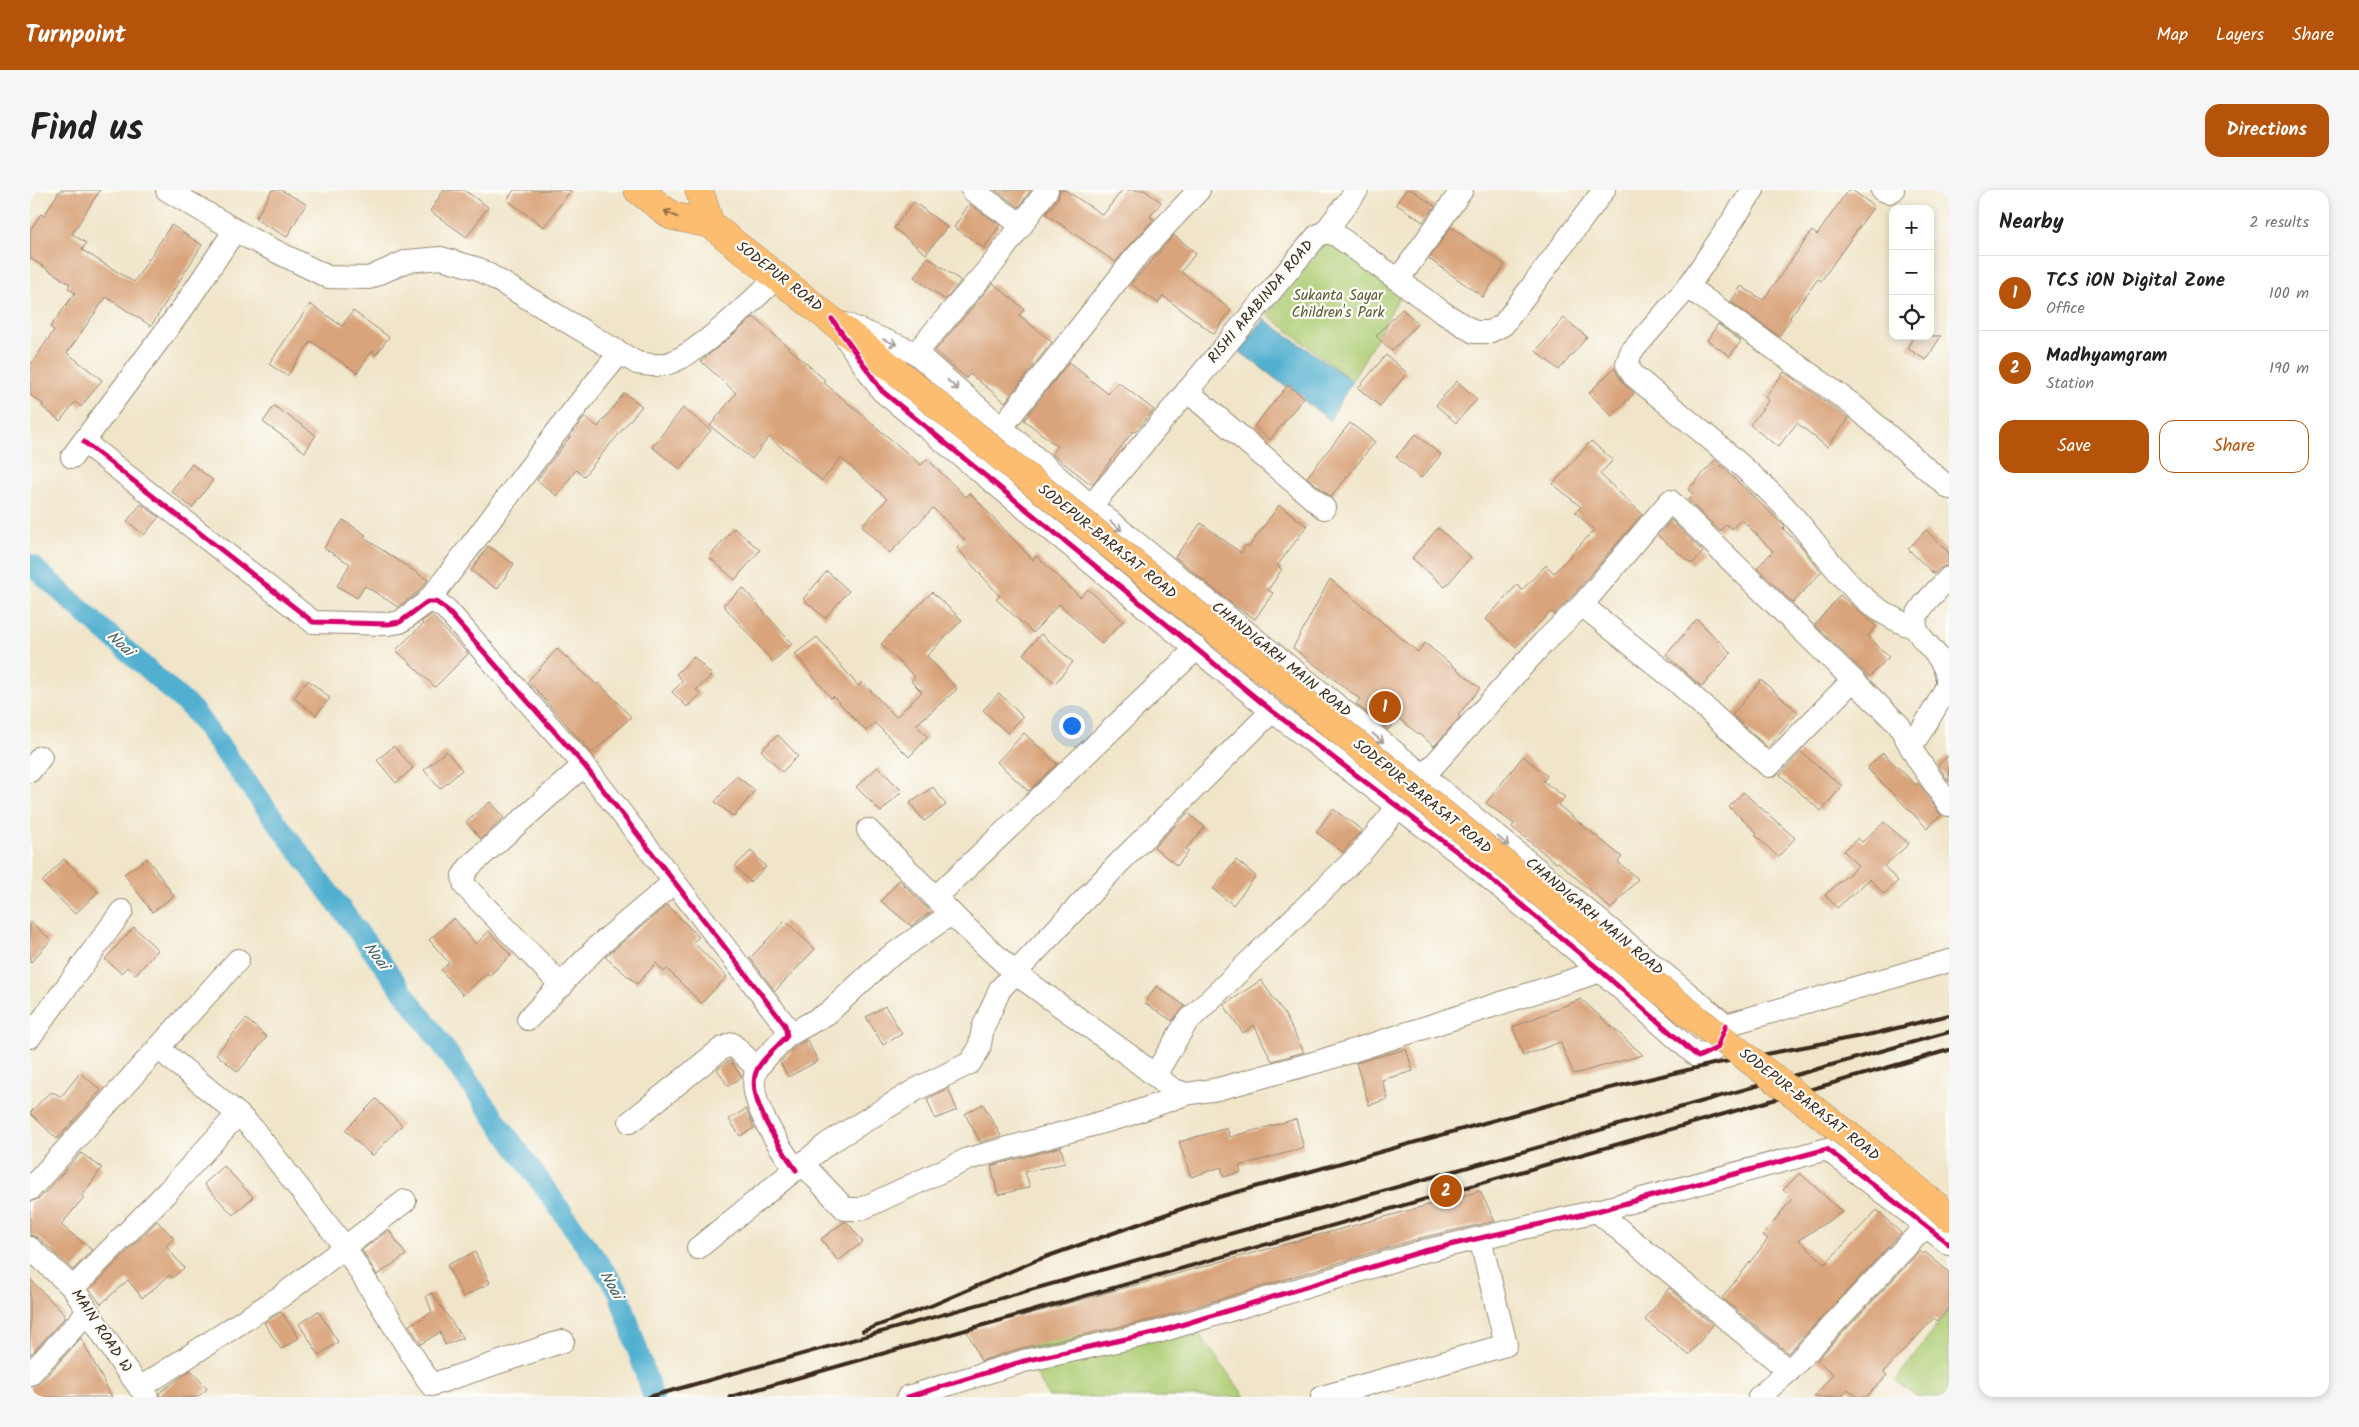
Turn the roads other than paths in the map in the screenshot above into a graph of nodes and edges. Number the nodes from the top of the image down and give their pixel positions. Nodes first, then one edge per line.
1 (167, 190) edge
2 (638, 190) edge
3 (699, 190) edge
4 (972, 190) edge
5 (1047, 190) edge
6 (1199, 190) edge
7 (1357, 190) edge
8 (1462, 190) edge
9 (1604, 190) edge
10 (1753, 190) edge
11 (1882, 190) edge
12 (1893, 190) edge
13 (710, 224) junction
14 (1022, 225) junction
15 (235, 230) junction
16 (1324, 232) junction
17 (778, 276) junction
18 (1398, 280) junction
19 (1688, 287) junction
20 (832, 319) junction
21 (620, 352) junction
22 (916, 353) junction
23 (898, 373) joint
24 (1186, 391) junction
25 (1001, 428) junction
26 (1949, 488) edge
27 (1091, 506) junction
28 (1324, 508) dead end
29 (1949, 578) edge
30 (427, 602) junction
31 (1582, 604) junction
32 (1916, 628) junction
33 (1197, 648) junction
34 (1853, 680) junction
35 (1272, 711) junction
36 (1911, 747) junction
37 (584, 765) junction
38 (1424, 776) junction
39 (1949, 805) edge
40 (1398, 807) junction
41 (868, 830) dead end
42 (674, 883) junction
43 (935, 898) junction
44 (122, 911) dead end
45 (951, 914) junction
46 (238, 960) dead end
47 (1949, 961) edge
48 (1600, 971) junction
49 (1015, 973) junction
50 (562, 986) junction
51 (528, 1019) dead end
52 (1726, 1025) junction
53 (787, 1036) junction
54 (30, 1037) edge
55 (158, 1048) junction
56 (757, 1068) junction
57 (1155, 1075) junction
58 (1186, 1094) junction
59 (238, 1114) junction
60 (630, 1122) dead end
61 (799, 1167) junction
62 (30, 1189) edge
63 (1949, 1200) edge
64 (405, 1201) dead end
65 (1597, 1211) junction
66 (1937, 1222) edge
67 (1480, 1238) junction
68 (1949, 1244) edge
69 (344, 1246) junction
70 (30, 1248) edge
71 (698, 1248) dead end
72 (73, 1288) junction
73 (88, 1312) junction
74 (562, 1341) dead end
75 (1789, 1371) junction
76 (30, 1374) edge
77 (143, 1393) edge
78 (908, 1397) edge
79 (1322, 1397) edge
80 (1759, 1397) edge

1 - 15 street
13 -> 2 main road
3 - 13 main road
4 - 14 street
5 - 14 street
6 - 25 street
7 - 16 street
8 - 18 street
9 - 18 street, RISHI ARABINDA ROAD
10 - 19 street
11 - 12 street
13 - 17 main road, SODEPUR ROAD
14 - 22 street
15 - 21 street
15 - 30 street
16 - 18 street, RISHI ARABINDA ROAD
16 - 24 street, RISHI ARABINDA ROAD
17 - 20 main road, SODEPUR ROAD
17 - 21 street
19 - 26 street
19 - 32 street
20 -> 22 street, CHANDIGARH MAIN ROAD
20 - 23 main road, SODEPUR ROAD
20 - 33 street
21 - 30 street
22 -> 25 street, CHANDIGARH MAIN ROAD
23 - 66 main road, SODEPUR-BARASAT ROAD, bridge
24 - 27 street, RISHI ARABINDA ROAD
24 - 28 street
25 - 27 street, CHANDIGARH MAIN ROAD
27 -> 38 street, CHANDIGARH MAIN ROAD
29 - 32 street
30 - 37 street
31 - 34 street
31 - 34 street
31 - 38 street
32 - 36 street
33 - 35 street
33 - 43 street
34 - 36 street
35 - 40 street
35 - 49 street
36 - 39 street
37 - 42 street
37 - 50 street
38 -> 52 street, CHANDIGARH MAIN ROAD
40 - 48 street
40 - 57 street
41 - 43 street
42 - 50 street
42 - 53 street
43 - 45 street
44 - 54 street
45 - 49 street
45 - 53 street
46 - 55 street
47 - 52 street
48 - 52 street
48 - 58 street
49 - 57 street
49 - 61 street
50 - 51 street
53 - 56 street
55 - 59 street
55 - 62 street
56 - 60 street
56 - 61 street
57 - 58 street
58 - 61 street
59 - 69 street
59 - 72 street
61 - 71 street
63 - 66 street
64 - 69 street
65 - 66 street
65 - 67 street
65 - 75 street
66 - 68 street
66 - 75 street
67 - 78 street
67 - 79 street
69 - 74 street
69 - 77 street
70 - 72 street, MAIN ROAD W
72 - 73 street, MAIN ROAD W
73 - 76 street
73 - 77 street, MAIN ROAD W
75 - 80 street

